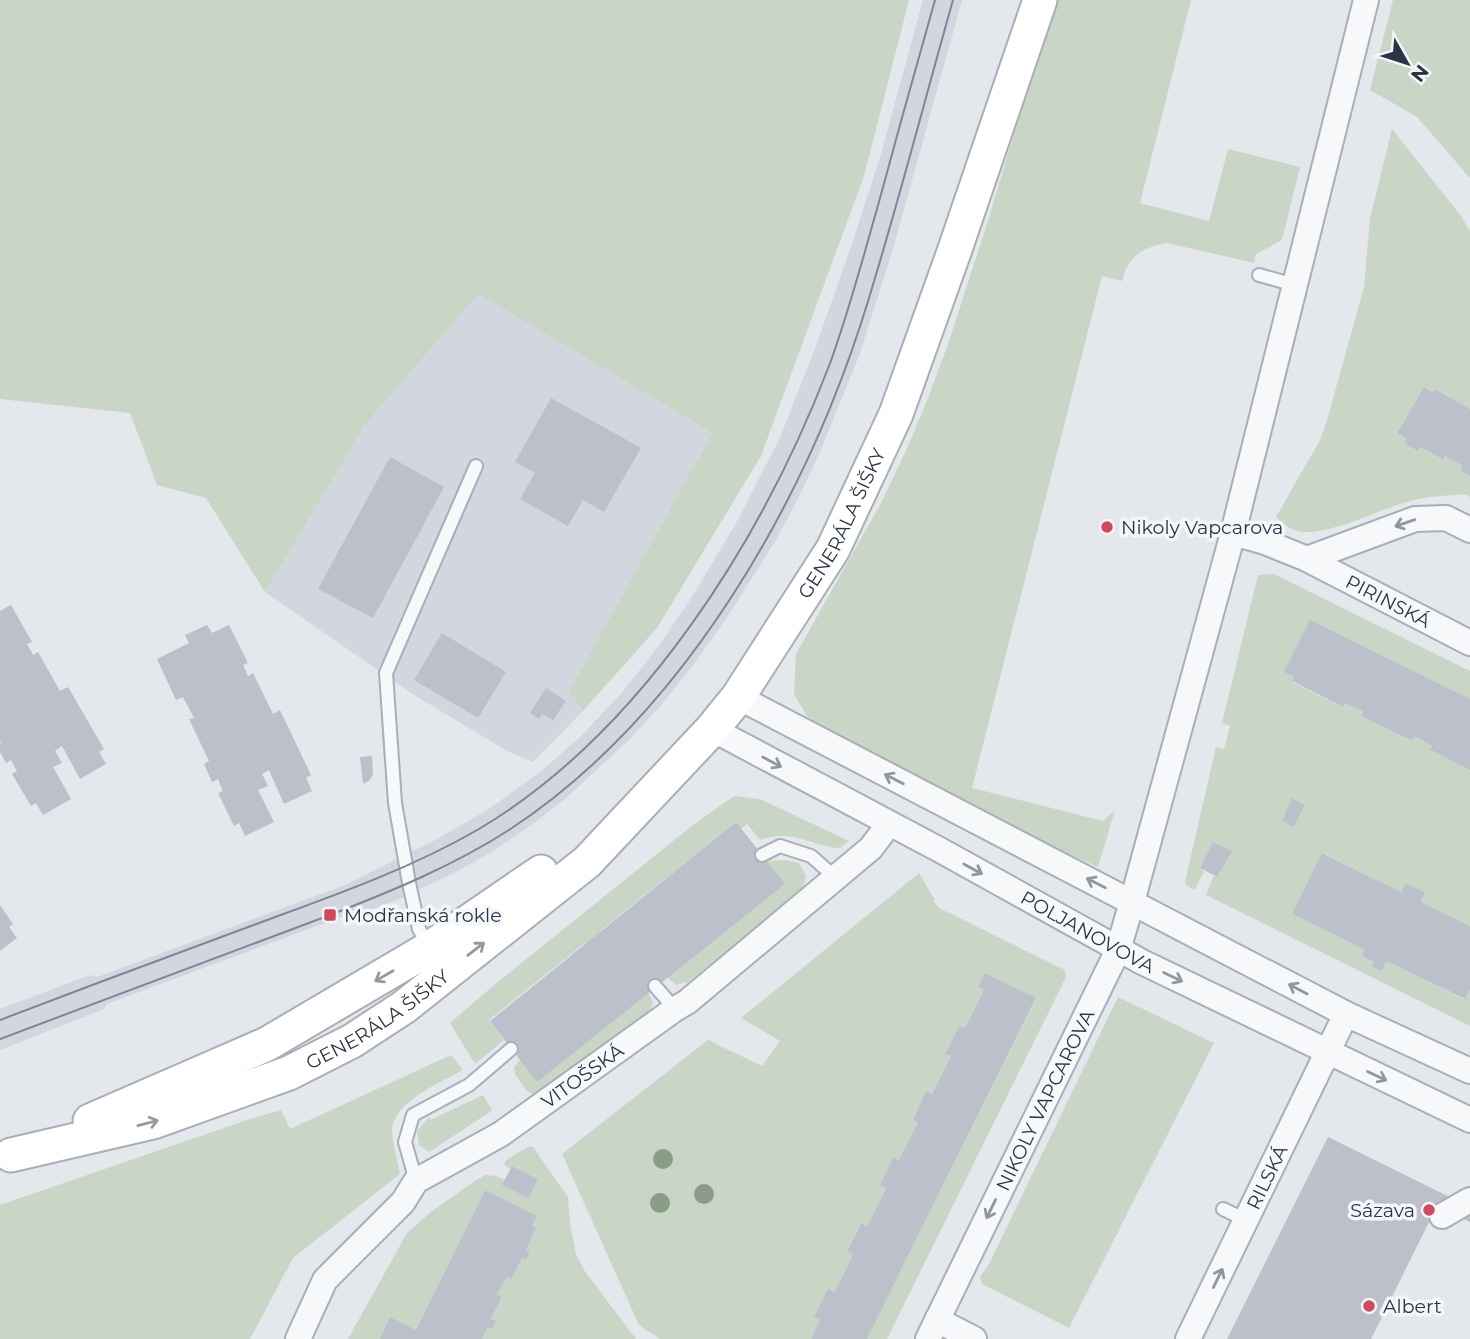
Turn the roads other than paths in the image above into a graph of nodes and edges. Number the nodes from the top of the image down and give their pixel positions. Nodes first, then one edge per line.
1 (1022, 0) edge
2 (1040, 0) edge
3 (1366, 0) edge
4 (954, 251) junction
5 (1259, 275) dead end
6 (1295, 285) junction
7 (476, 466) dead end
8 (1470, 530) edge
9 (1233, 533) junction
10 (1307, 559) junction
11 (1470, 643) edge
12 (738, 697) junction
13 (712, 729) junction
14 (677, 765) junction
15 (889, 824) junction
16 (762, 855) dead end
17 (836, 878) junction
18 (1132, 902) junction
19 (430, 948) junction
20 (1118, 950) junction
21 (656, 986) dead end
22 (675, 1009) junction
23 (1346, 1013) junction
24 (511, 1049) dead end
25 (1327, 1052) junction
26 (1470, 1072) edge
27 (1470, 1119) edge
28 (5, 1157) edge
29 (416, 1181) junction
30 (1470, 1200) edge
31 (1223, 1209) dead end
32 (1442, 1216) dead end
33 (1246, 1220) junction
34 (932, 1330) edge
35 (298, 1339) edge
36 (974, 1339) edge
37 (1188, 1339) edge

1 - 4 main road, GENERÁLA ŠIŠKY
2 - 4 main road, GENERÁLA ŠIŠKY
3 - 6 street, NIKOLY VAPCAROVA
4 - 12 main road, GENERÁLA ŠIŠKY
5 - 6 lane
6 - 9 street, NIKOLY VAPCAROVA
7 - 19 lane
8 -> 10 street, PIRINSKÁ
9 - 10 street, PIRINSKÁ
9 - 18 street, NIKOLY VAPCAROVA
10 - 11 street, PIRINSKÁ
12 - 13 main road, GENERÁLA ŠIŠKY
18 -> 12 street
13 - 14 main road, GENERÁLA ŠIŠKY
13 -> 15 street, POLJANOVOVA
14 - 19 main road, GENERÁLA ŠIŠKY
28 -> 14 main road, GENERÁLA ŠIŠKY
15 - 17 street, VITOŠSKÁ
15 -> 20 street, POLJANOVOVA
16 - 17 lane
17 - 22 street, VITOŠSKÁ
18 - 20 street, NIKOLY VAPCAROVA
23 -> 18 street
19 -> 28 main road, GENERÁLA ŠIŠKY
20 -> 25 street, POLJANOVOVA
20 -> 34 street, NIKOLY VAPCAROVA
21 - 22 lane
22 - 29 street, VITOŠSKÁ
23 - 25 street, RILSKÁ
23 - 26 street
24 - 29 lane
25 -> 27 street, POLJANOVOVA
25 - 33 street, RILSKÁ
29 - 35 street, VITOŠSKÁ
30 - 32 street
31 - 33 lane
37 -> 33 street, RILSKÁ
34 - 36 street

